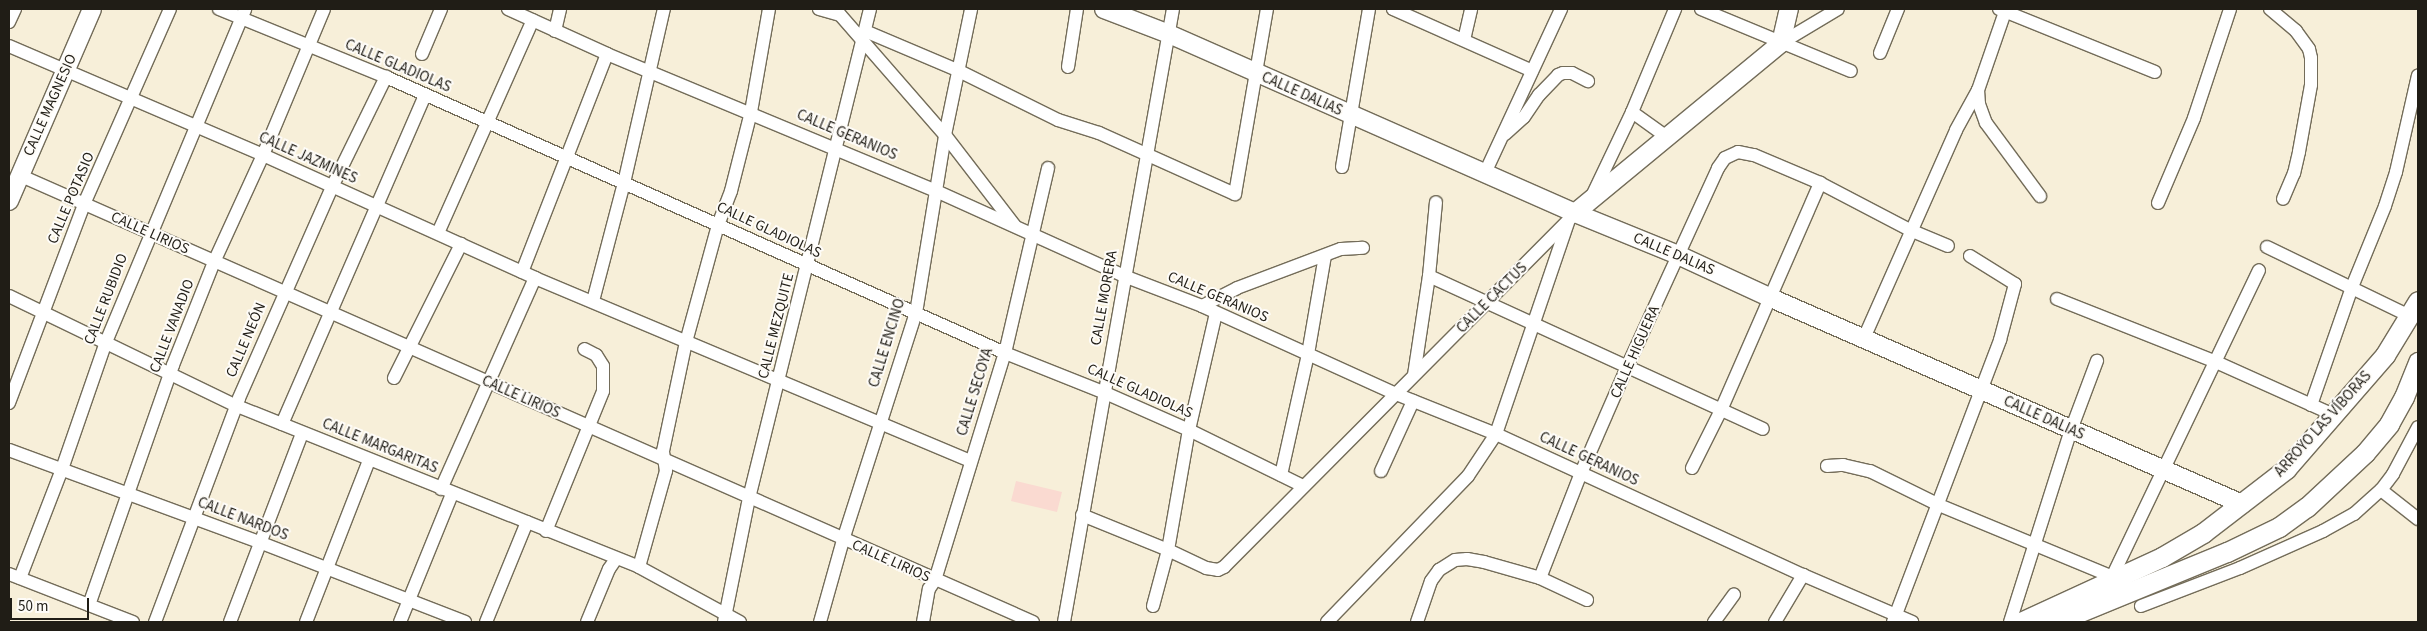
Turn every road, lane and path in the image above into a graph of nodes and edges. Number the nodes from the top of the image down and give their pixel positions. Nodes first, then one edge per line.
1 (14, 9) edge
2 (92, 9) edge
3 (170, 9) edge
4 (219, 9) edge
5 (324, 9) edge
6 (441, 9) edge
7 (508, 9) edge
8 (560, 9) edge
9 (664, 9) edge
10 (769, 9) edge
11 (818, 9) edge
12 (870, 9) edge
13 (970, 9) edge
14 (1077, 9) edge
15 (1104, 9) edge
16 (1173, 9) edge
17 (1267, 9) edge
18 (1369, 9) edge
19 (1393, 9) edge
20 (1471, 9) edge
21 (1561, 9) edge
22 (1675, 9) edge
23 (1701, 9) edge
24 (1789, 9) edge
25 (1838, 9) edge
26 (1898, 9) edge
27 (2230, 9) edge
28 (2270, 9) edge
29 (2003, 10) edge
30 (837, 12) edge
31 (243, 14) edge
32 (533, 20) junction
33 (9, 22) edge
34 (555, 30) junction
35 (1169, 34) junction
36 (864, 36) junction
37 (1464, 40) junction
38 (1782, 43) junction
39 (9, 46) edge
40 (308, 46) junction
41 (1880, 53) dead end
42 (422, 54) dead end
43 (607, 54) junction
44 (1068, 67) dead end
45 (66, 70) junction
46 (651, 70) junction
47 (957, 70) junction
48 (1532, 71) junction
49 (1850, 71) dead end
50 (2155, 72) dead end
51 (1256, 73) junction
52 (2418, 75) edge
53 (386, 77) junction
54 (1588, 81) dead end
55 (1978, 90) junction
56 (425, 95) junction
57 (132, 99) junction
58 (751, 112) junction
59 (1632, 112) junction
60 (1350, 116) junction
61 (488, 123) junction
62 (195, 126) junction
63 (945, 135) junction
64 (1504, 135) junction
65 (1668, 138) junction
66 (837, 149) junction
67 (263, 155) junction
68 (1146, 156) junction
69 (567, 158) junction
70 (1342, 167) dead end
71 (1048, 168) dead end
72 (14, 173) edge
73 (1485, 173) junction
74 (624, 183) junction
75 (1820, 183) junction
76 (332, 187) junction
77 (936, 191) junction
78 (2040, 196) dead end
79 (2283, 199) dead end
80 (9, 201) edge
81 (1436, 202) dead end
82 (1589, 202) junction
83 (2158, 203) dead end
84 (84, 204) junction
85 (375, 206) junction
86 (1572, 216) junction
87 (718, 225) junction
88 (1016, 228) junction
89 (1910, 230) junction
90 (150, 233) junction
91 (438, 233) junction
92 (1033, 236) junction
93 (461, 244) junction
94 (1948, 246) dead end
95 (2267, 247) dead end
96 (1363, 248) dead end
97 (1678, 255) junction
98 (1325, 256) junction
99 (1970, 256) dead end
100 (214, 262) junction
101 (808, 266) junction
102 (2259, 270) dead end
103 (522, 272) junction
104 (1124, 276) junction
105 (1429, 276) junction
106 (535, 278) junction
107 (2352, 287) junction
108 (284, 294) junction
109 (9, 296) edge
110 (1770, 298) junction
111 (2057, 299) dead end
112 (593, 301) junction
113 (1488, 304) junction
114 (1202, 306) junction
115 (2414, 309) edge
116 (43, 312) junction
117 (916, 313) junction
118 (1216, 313) junction
119 (329, 314) junction
120 (1534, 323) junction
121 (1864, 338) junction
122 (106, 342) junction
123 (686, 342) junction
124 (410, 348) junction
125 (584, 349) dead end
126 (1005, 353) junction
127 (1308, 354) junction
128 (2097, 361) dead end
129 (2216, 362) junction
130 (2418, 362) edge
131 (1627, 367) junction
132 (170, 375) junction
133 (1414, 375) junction
134 (394, 378) dead end
135 (779, 379) junction
136 (488, 382) junction
137 (1980, 390) junction
138 (1103, 392) junction
139 (1396, 394) junction
140 (1414, 401) junction
141 (9, 403) edge
142 (2312, 405) junction
143 (237, 406) junction
144 (1721, 410) junction
145 (2334, 415) junction
146 (879, 423) junction
147 (282, 424) junction
148 (588, 427) junction
149 (1763, 429) dead end
150 (1189, 430) junction
151 (2071, 430) junction
152 (302, 433) junction
153 (1496, 434) junction
154 (2417, 434) edge
155 (9, 450) edge
156 (369, 460) junction
157 (665, 461) junction
158 (972, 461) junction
159 (1827, 466) dead end
160 (1692, 468) dead end
161 (62, 469) junction
162 (2164, 470) junction
163 (1381, 472) dead end
164 (1581, 473) junction
165 (1281, 475) junction
166 (1303, 486) junction
167 (2381, 490) junction
168 (447, 491) junction
169 (129, 493) junction
170 (749, 498) junction
171 (2242, 504) junction
172 (1939, 505) junction
173 (1082, 515) junction
174 (195, 518) junction
175 (2418, 519) edge
176 (527, 522) junction
177 (546, 531) junction
178 (842, 540) junction
179 (259, 542) junction
180 (2034, 545) junction
181 (1168, 550) junction
182 (616, 559) junction
183 (639, 566) junction
184 (327, 569) junction
185 (1803, 575) junction
186 (14, 576) edge
187 (1540, 578) junction
188 (2115, 578) junction
189 (935, 580) junction
190 (1734, 594) dead end
191 (1587, 600) dead end
192 (408, 601) junction
193 (89, 605) junction
194 (1153, 606) dead end
195 (2141, 606) dead end
196 (1894, 618) edge
197 (725, 619) edge
198 (133, 622) edge
199 (155, 622) edge
200 (230, 622) edge
201 (306, 622) edge
202 (400, 622) edge
203 (465, 622) edge
204 (486, 622) edge
205 (587, 622) edge
206 (740, 622) edge
207 (820, 622) edge
208 (923, 622) edge
209 (1033, 622) edge
210 (1064, 622) edge
211 (1327, 622) edge
212 (1417, 622) edge
213 (1714, 622) edge
214 (1775, 622) edge
215 (1912, 622) edge
216 (2010, 622) edge
217 (2021, 622) edge
218 (2056, 622) edge

1 - 33 street
2 - 45 street, CALLE MAGNESIO
3 - 57 street, CALLE POTASIO
4 - 31 street, CALLE GLADIOLAS
5 - 40 street, CALLE VANADIO
6 - 42 street
7 - 32 street, CALLE GERANIOS
8 - 34 street
9 - 46 street
10 - 58 street
11 - 30 street
12 - 36 street, CALLE MEZQUITE
13 - 47 street, CALLE ENCINO
14 - 44 street
15 - 35 street, CALLE DALIAS
16 - 35 street, CALLE MORERA
17 - 51 street
18 - 60 street
19 - 37 street
20 - 37 street
21 - 48 street
22 - 59 street
23 - 38 street
24 - 38 street
25 - 38 street
26 - 41 street
27 - 83 street
28 - 79 street
29 - 50 street
29 - 55 street
30 - 36 street
31 - 40 street, CALLE GLADIOLAS
31 - 62 street, CALLE RUBIDIO
32 - 34 street, CALLE GERANIOS
32 - 61 street
34 - 43 street, CALLE GERANIOS
35 - 51 street, CALLE DALIAS
35 - 68 street, CALLE MORERA
36 - 47 street
36 - 63 street
36 - 66 street, CALLE MEZQUITE
37 - 48 street
38 - 49 street
38 - 65 street, CALLE CACTUS
39 - 45 street, CALLE JAZMINES
40 - 53 street, CALLE GLADIOLAS
40 - 67 street, CALLE VANADIO
43 - 46 street, CALLE GERANIOS
43 - 69 street
45 - 57 street, CALLE JAZMINES
45 - 72 street, CALLE MAGNESIO
46 - 58 street, CALLE GERANIOS
46 - 74 street
47 - 63 street, CALLE ENCINO
47 - 68 street
48 - 64 street
51 - 60 street, CALLE DALIAS
51 - 68 street
52 - 107 street
53 - 56 street, CALLE GLADIOLAS
53 - 76 street, CALLE NEÓN
54 - 64 street
55 - 78 street
55 - 89 street
56 - 61 street, CALLE GLADIOLAS
56 - 85 street
57 - 62 street, CALLE JAZMINES
57 - 84 street, CALLE POTASIO
58 - 66 street, CALLE GERANIOS
58 - 87 street
59 - 65 street
59 - 82 street
60 - 70 street
60 - 73 street, CALLE DALIAS
61 - 69 street, CALLE GLADIOLAS
61 - 91 street
62 - 67 street, CALLE JAZMINES
62 - 90 street, CALLE RUBIDIO
63 - 77 street, CALLE ENCINO
63 - 88 street
64 - 73 street
65 - 82 street, CALLE CACTUS
66 - 77 street, CALLE GERANIOS
66 - 101 street, CALLE MEZQUITE
67 - 76 street, CALLE JAZMINES
67 - 100 street, CALLE VANADIO
68 - 104 street, CALLE MORERA
69 - 74 street, CALLE GLADIOLAS
69 - 103 street
71 - 92 street, CALLE SECOYA
72 - 80 street, CALLE MAGNESIO
72 - 84 street, CALLE LIRIOS
73 - 86 street, CALLE DALIAS
74 - 87 street, CALLE GLADIOLAS
74 - 112 street
75 - 89 street
75 - 97 street, CALLE HIGUERA
75 - 110 street
76 - 85 street, CALLE JAZMINES
76 - 108 street, CALLE NEÓN
77 - 88 street, CALLE GERANIOS
77 - 117 street, CALLE ENCINO
81 - 105 street
82 - 86 street, CALLE CACTUS
84 - 90 street, CALLE LIRIOS
84 - 116 street, CALLE POTASIO
85 - 91 street, CALLE JAZMINES
85 - 119 street
86 - 97 street, CALLE DALIAS
86 - 113 street, CALLE CACTUS
86 - 120 street
87 - 101 street, CALLE GLADIOLAS
87 - 123 street
88 - 92 street, CALLE GERANIOS
89 - 94 street
89 - 121 street
90 - 100 street, CALLE LIRIOS
90 - 122 street, CALLE RUBIDIO
91 - 93 street, CALLE JAZMINES
92 - 104 street, CALLE GERANIOS
92 - 126 street, CALLE SECOYA
93 - 103 street, CALLE JAZMINES
93 - 124 street
95 - 107 street
96 - 98 street
97 - 110 street, CALLE DALIAS
97 - 131 street, CALLE HIGUERA
98 - 114 street
98 - 127 street
99 - 137 street
100 - 108 street, CALLE LIRIOS
100 - 132 street, CALLE VANADIO
101 - 117 street, CALLE GLADIOLAS
101 - 135 street, CALLE MEZQUITE
102 - 129 street
103 - 106 street, CALLE JAZMINES
104 - 114 street, CALLE GERANIOS
104 - 138 street, CALLE MORERA
105 - 113 street
105 - 133 street
106 - 112 street, CALLE JAZMINES
106 - 136 street
107 - 115 street
107 - 142 street
108 - 119 street, CALLE LIRIOS
108 - 143 street, CALLE NEÓN
109 - 116 street, CALLE MARGARITAS
110 - 121 street, CALLE DALIAS
110 - 144 street
111 - 129 street
112 - 123 street, CALLE JAZMINES
113 - 120 street
113 - 133 street, CALLE CACTUS
114 - 118 street, CALLE GERANIOS
115 - 145 main road, ARROYO LAS VÍBORAS
116 - 122 street, CALLE MARGARITAS
116 - 141 street, CALLE POTASIO
117 - 126 street, CALLE GLADIOLAS
117 - 146 street, CALLE ENCINO
118 - 127 street, CALLE GERANIOS
118 - 150 street
119 - 124 street, CALLE LIRIOS
119 - 147 street
120 - 131 street
120 - 153 street
121 - 137 street, CALLE DALIAS
122 - 132 street, CALLE MARGARITAS
122 - 161 street, CALLE RUBIDIO
123 - 135 street, CALLE JAZMINES
123 - 157 street
124 - 134 street
124 - 136 street, CALLE LIRIOS
125 - 148 street
126 - 138 street, CALLE GLADIOLAS
126 - 158 street, CALLE SECOYA
127 - 139 street, CALLE GERANIOS
127 - 165 street
128 - 151 street
129 - 142 street
129 - 162 street
130 - 218 main road
131 - 144 street
131 - 164 street, CALLE HIGUERA
132 - 143 street, CALLE MARGARITAS
132 - 169 street, CALLE VANADIO
133 - 139 street, CALLE CACTUS
135 - 146 street, CALLE JAZMINES
135 - 170 street, CALLE MEZQUITE
136 - 148 street, CALLE LIRIOS
136 - 168 street
137 - 151 street, CALLE DALIAS
137 - 172 street
138 - 150 street, CALLE GLADIOLAS
138 - 173 street, CALLE MORERA
139 - 140 street, CALLE GERANIOS
139 - 166 street, CALLE CACTUS
140 - 153 street, CALLE GERANIOS
140 - 163 street
142 - 145 street
143 - 147 street, CALLE MARGARITAS
143 - 174 street, CALLE NEÓN
144 - 149 street
144 - 160 street
145 - 171 main road, ARROYO LAS VÍBORAS
146 - 158 street, CALLE JAZMINES
146 - 178 street, CALLE ENCINO
147 - 152 street, CALLE MARGARITAS
148 - 157 street, CALLE LIRIOS
148 - 177 street
150 - 165 street, CALLE GLADIOLAS
150 - 181 street
151 - 162 street, CALLE DALIAS
151 - 180 street
152 - 156 street, CALLE MARGARITAS
152 - 179 street
153 - 164 street, CALLE GERANIOS
153 - 211 street
154 - 167 street
155 - 161 street, CALLE NARDOS
156 - 168 street, CALLE MARGARITAS
156 - 184 street
157 - 170 street, CALLE LIRIOS
157 - 183 street
158 - 189 street, CALLE SECOYA
159 - 172 street
161 - 169 street, CALLE NARDOS
161 - 186 street, CALLE RUBIDIO
162 - 171 street, CALLE DALIAS
162 - 188 street
164 - 185 street, CALLE GERANIOS
164 - 187 street, CALLE HIGUERA
165 - 166 street, CALLE GLADIOLAS
166 - 181 street, CALLE CACTUS
167 - 175 street
167 - 195 street
168 - 176 street, CALLE MARGARITAS
168 - 192 street
169 - 174 street, CALLE NARDOS
169 - 193 street, CALLE VANADIO
170 - 178 street, CALLE LIRIOS
170 - 197 street, CALLE MEZQUITE
171 - 188 main road, ARROYO LAS VÍBORAS
172 - 180 street
172 - 196 street
173 - 181 street
173 - 210 street, CALLE MORERA
174 - 179 street, CALLE NARDOS
174 - 199 street, CALLE NEÓN
176 - 177 street, CALLE MARGARITAS
176 - 204 street
177 - 182 street, CALLE MARGARITAS
178 - 189 street, CALLE LIRIOS
178 - 207 street, CALLE ENCINO
179 - 184 street, CALLE NARDOS
179 - 200 street
180 - 188 street
180 - 216 street
181 - 194 street
182 - 183 street, CALLE MARGARITAS
182 - 205 street
183 - 197 street, CALLE MARGARITAS
184 - 192 street, CALLE NARDOS
184 - 201 street
185 - 196 street, CALLE GERANIOS
185 - 214 street
186 - 193 street
187 - 191 street
187 - 212 street
188 - 217 main road, ARROYO LAS VÍBORAS
189 - 208 street, CALLE SECOYA
189 - 209 street, CALLE LIRIOS
190 - 213 street
192 - 202 street
192 - 203 street, CALLE NARDOS
193 - 198 street
196 - 215 street, CALLE GERANIOS
197 - 206 street, CALLE MARGARITAS

